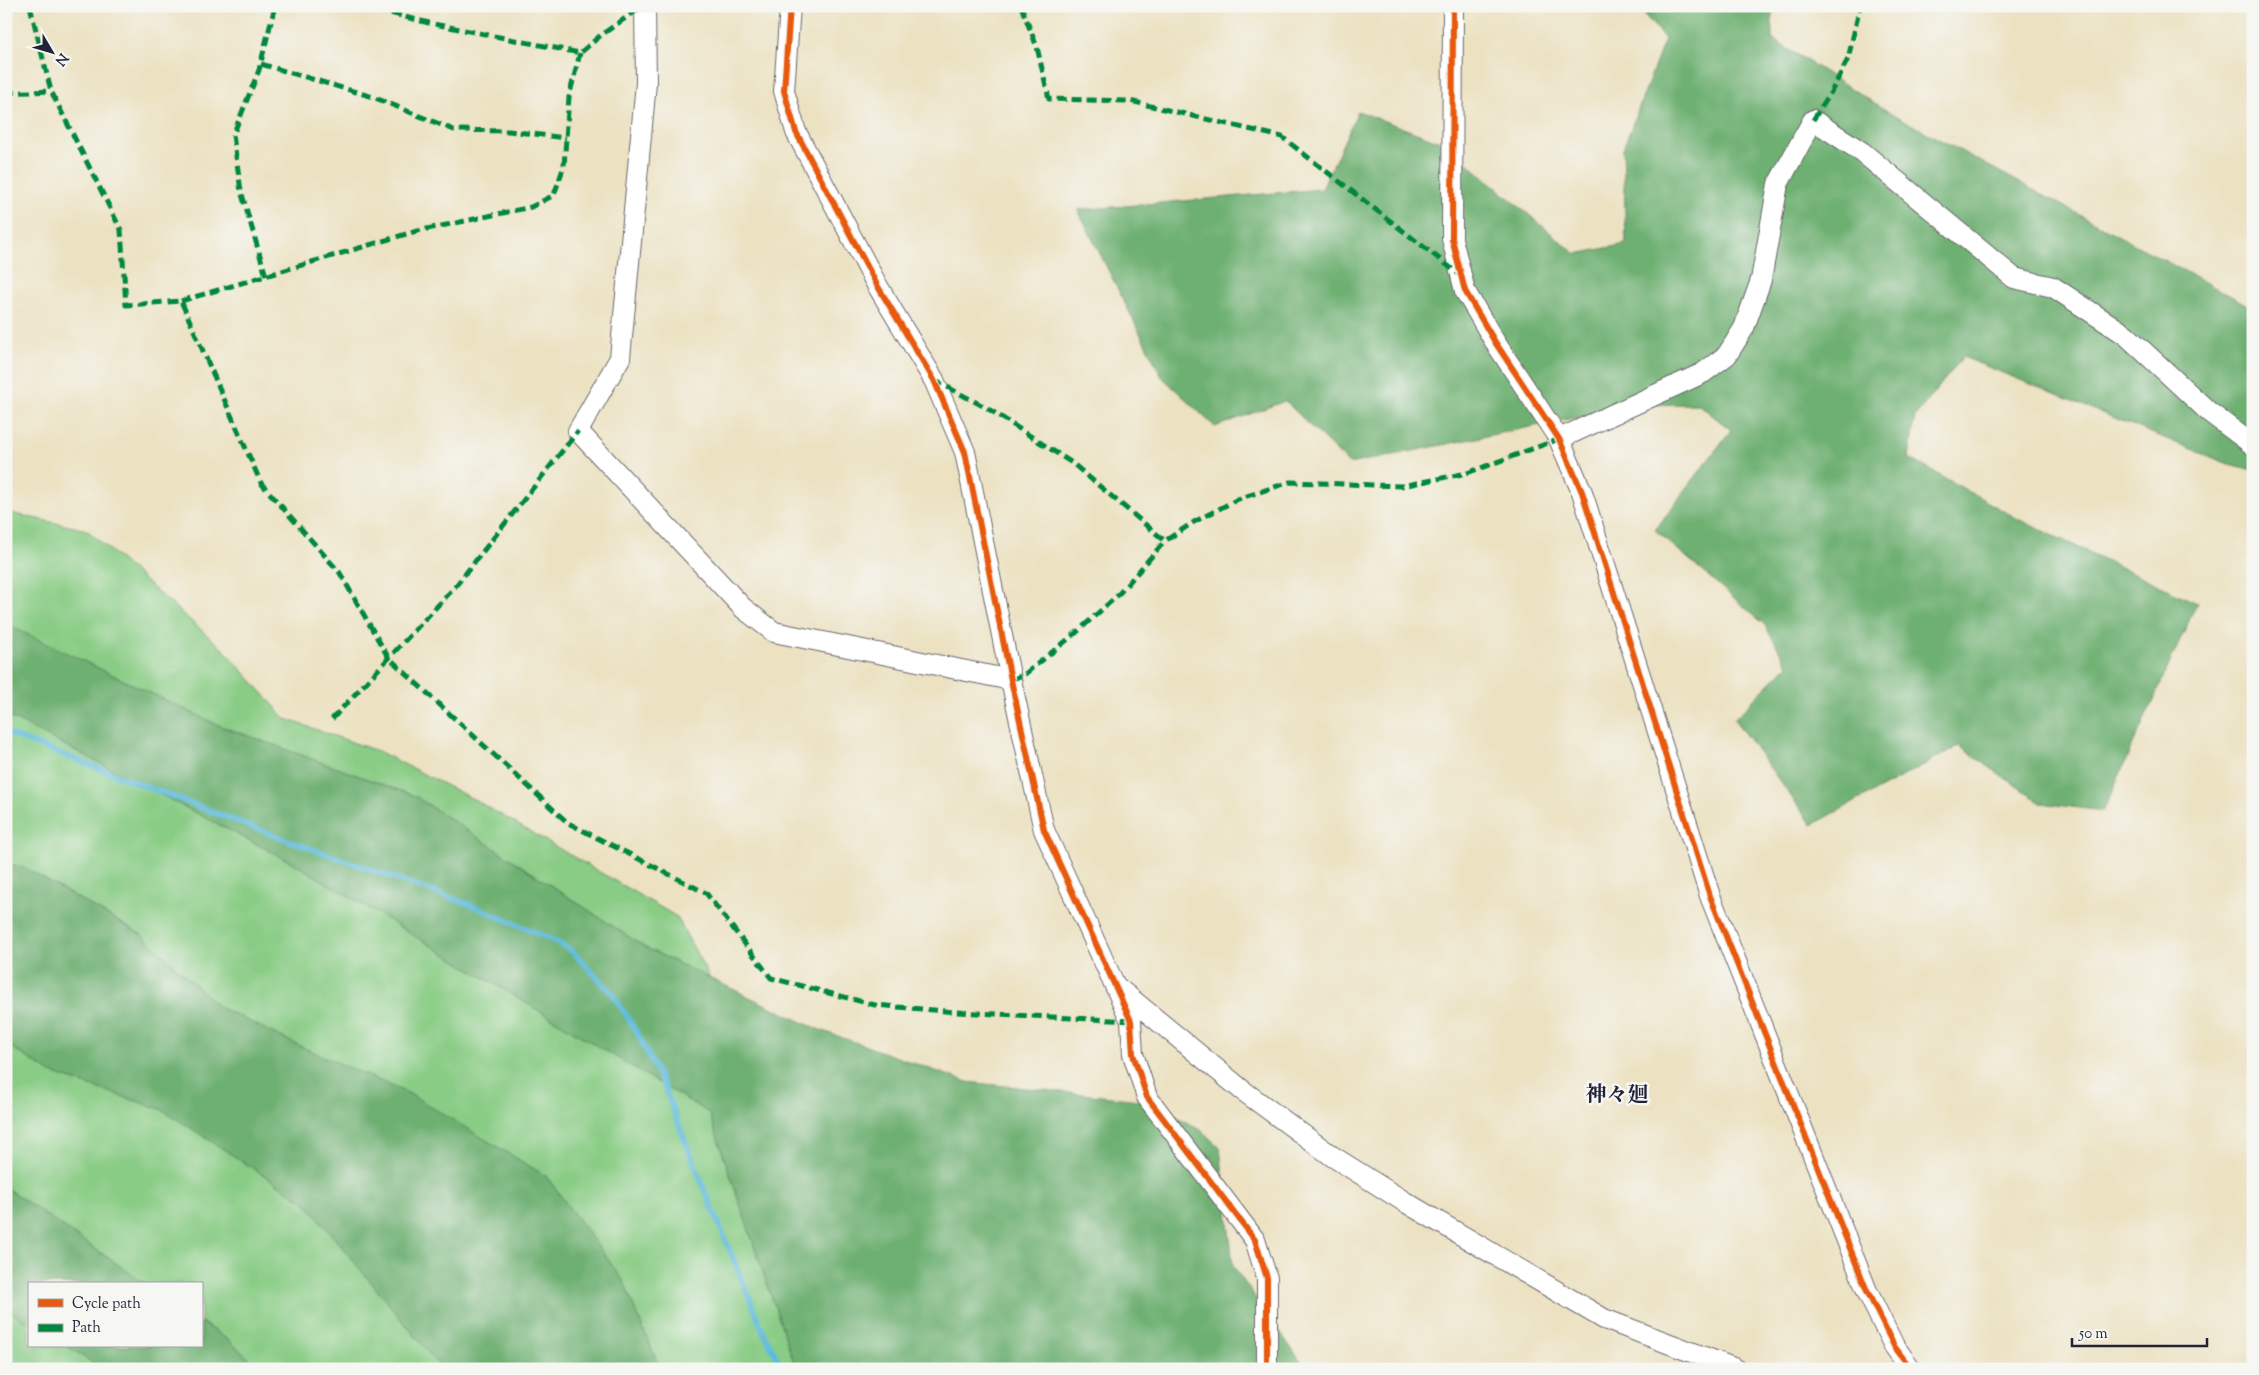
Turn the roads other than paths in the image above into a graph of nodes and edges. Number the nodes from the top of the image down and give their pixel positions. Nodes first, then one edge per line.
1 (645, 6) edge
2 (790, 6) edge
3 (1453, 6) edge
4 (1559, 439) junction
5 (2253, 445) edge
6 (1010, 680) junction
7 (1114, 985) junction
8 (1266, 1369) edge
9 (1736, 1369) edge
10 (1911, 1369) edge

1 - 6 street
2 - 6 street
3 - 4 street
4 - 5 street
4 - 10 street
6 - 7 street
7 - 8 street
7 - 9 street

